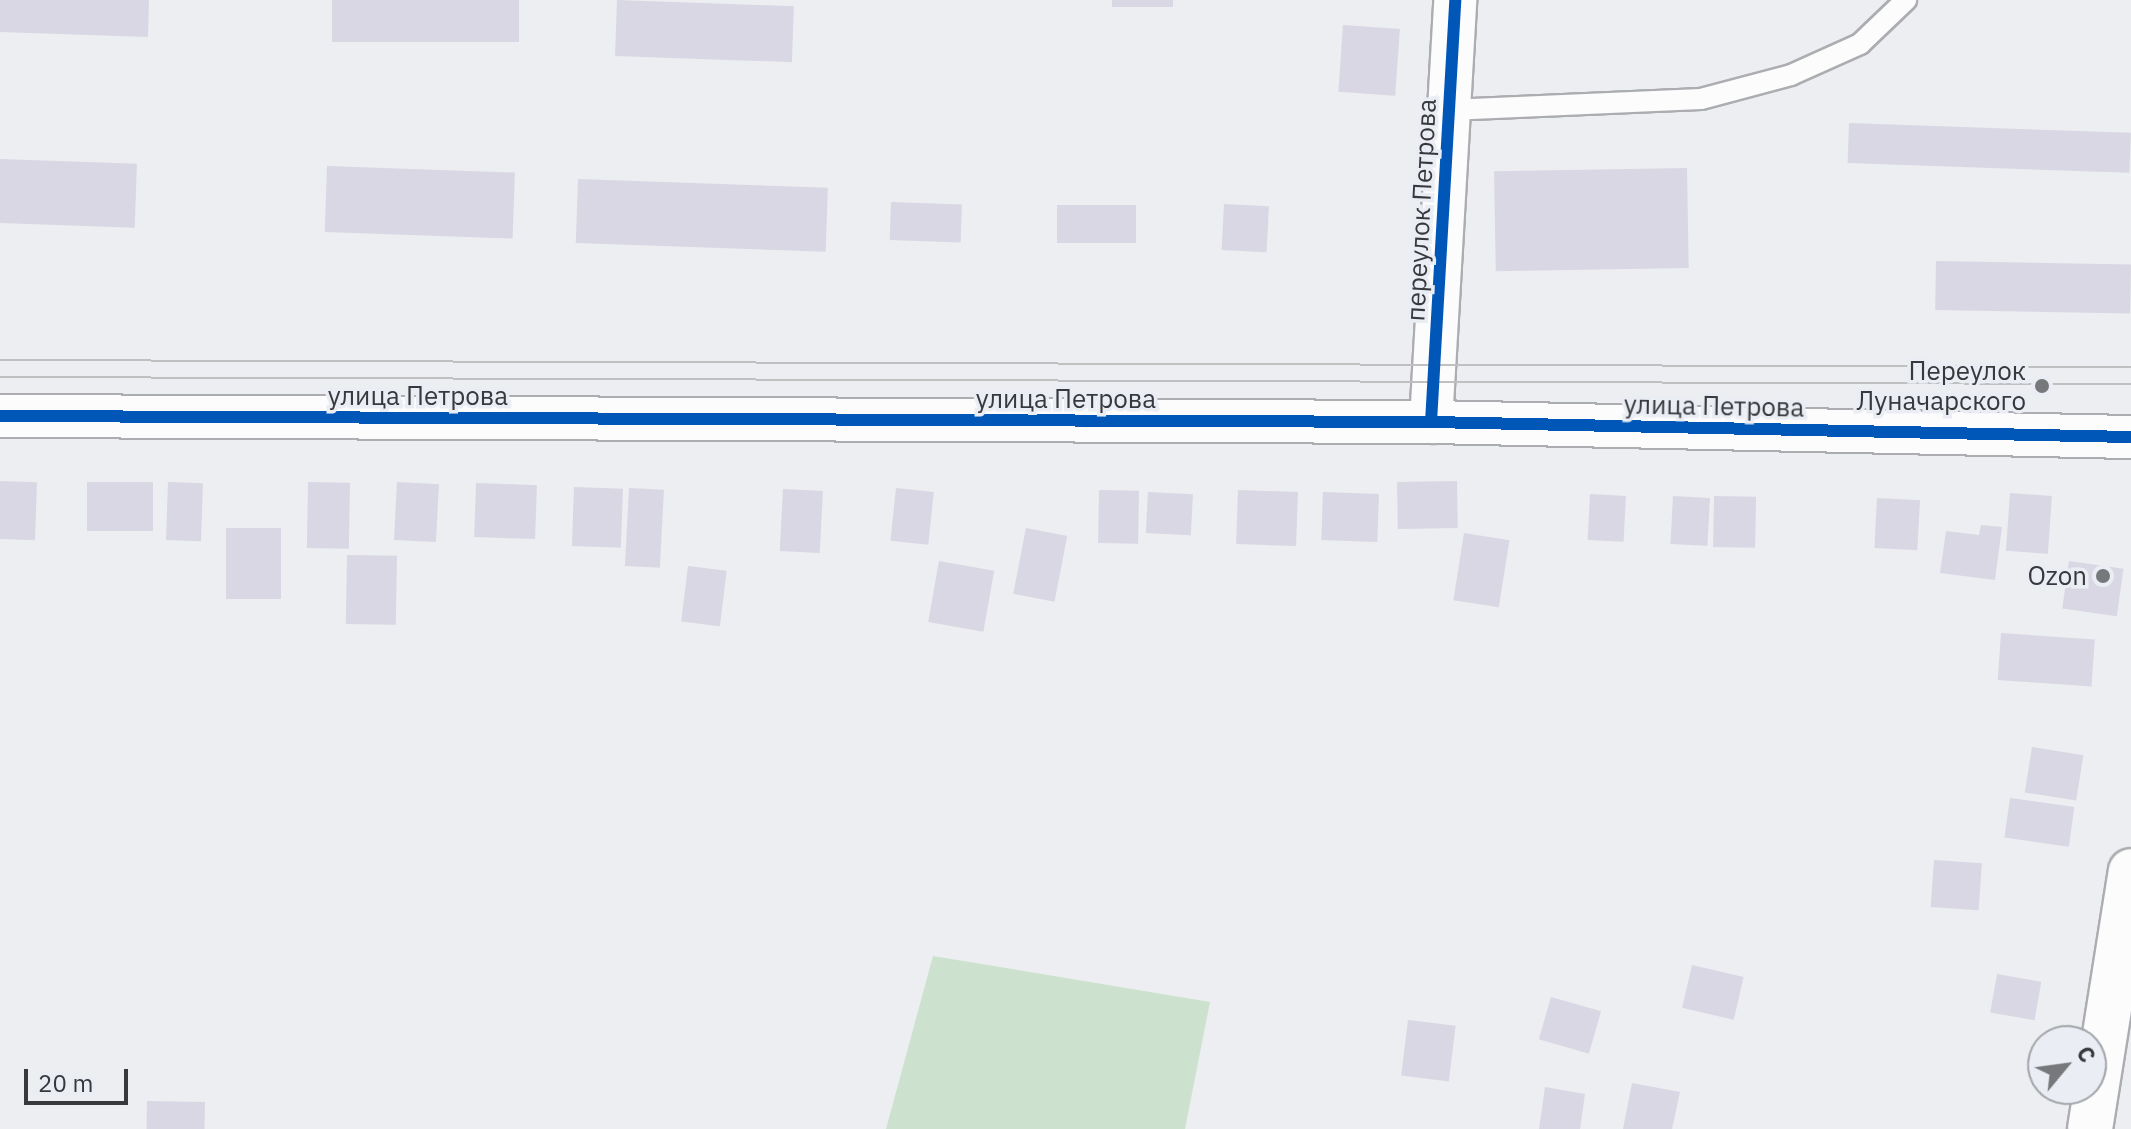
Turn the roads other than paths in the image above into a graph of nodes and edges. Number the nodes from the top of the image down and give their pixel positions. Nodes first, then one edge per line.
1 (1455, 0) edge
2 (1906, 0) edge
3 (1449, 110) junction
4 (0, 416) edge
5 (1431, 422) junction
6 (2131, 437) edge
7 (2131, 871) edge
8 (2090, 1129) edge

1 - 3 street, переулок Петрова
2 - 3 lane
3 - 5 street, переулок Петрова
4 - 5 street, улица Петрова
5 - 6 street, улица Петрова
7 - 8 street

